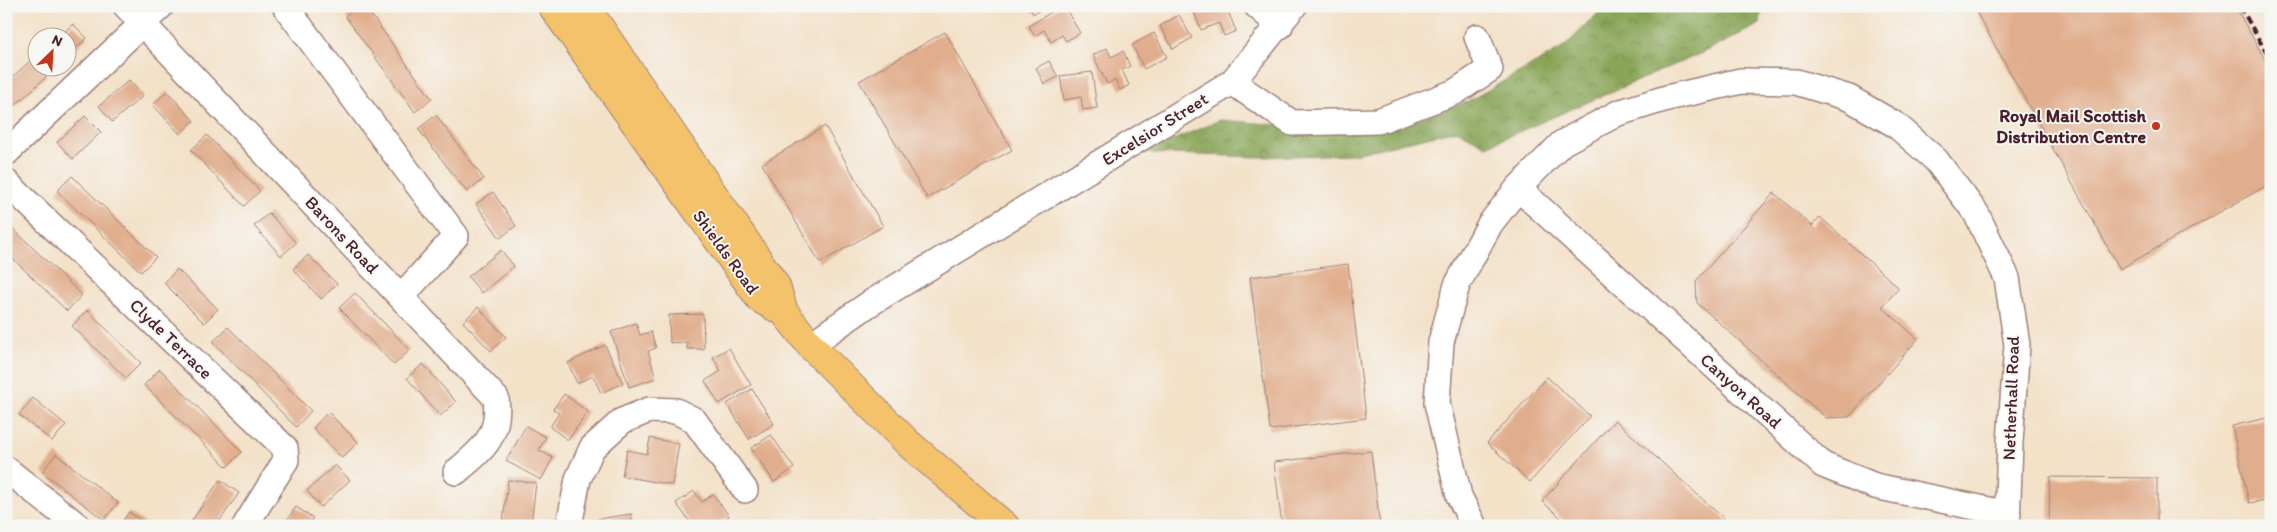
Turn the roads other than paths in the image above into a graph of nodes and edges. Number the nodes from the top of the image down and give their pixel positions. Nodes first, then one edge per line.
1 (161, 6) edge
2 (285, 6) edge
3 (552, 6) edge
4 (585, 6) edge
5 (1257, 6) edge
6 (134, 15) edge
7 (1287, 16) edge
8 (1477, 37) dead end
9 (1232, 82) junction
10 (6, 153) edge
11 (6, 182) edge
12 (1518, 188) junction
13 (401, 297) junction
14 (784, 312) junction
15 (810, 345) junction
16 (6, 469) edge
17 (456, 472) dead end
18 (745, 490) dead end
19 (251, 518) edge
20 (2007, 520) edge
21 (78, 526) edge
22 (570, 526) edge
23 (1005, 526) edge
24 (1474, 526) edge

1 - 6 street
2 - 13 street
3 - 14 main road, Shields Road
4 - 14 main road, Shields Road
5 - 7 street
6 - 10 street
6 - 13 street, Barons Road
7 - 9 street, Excelsior Street
8 - 9 street
9 - 15 street, Excelsior Street
11 - 19 street, Clyde Terrace
12 - 20 street, Canyon Road
12 - 20 street, Netherhall Road
12 - 24 street
13 - 17 street, Barons Road
14 - 15 main road
15 - 23 main road
16 - 21 street
18 - 22 street

